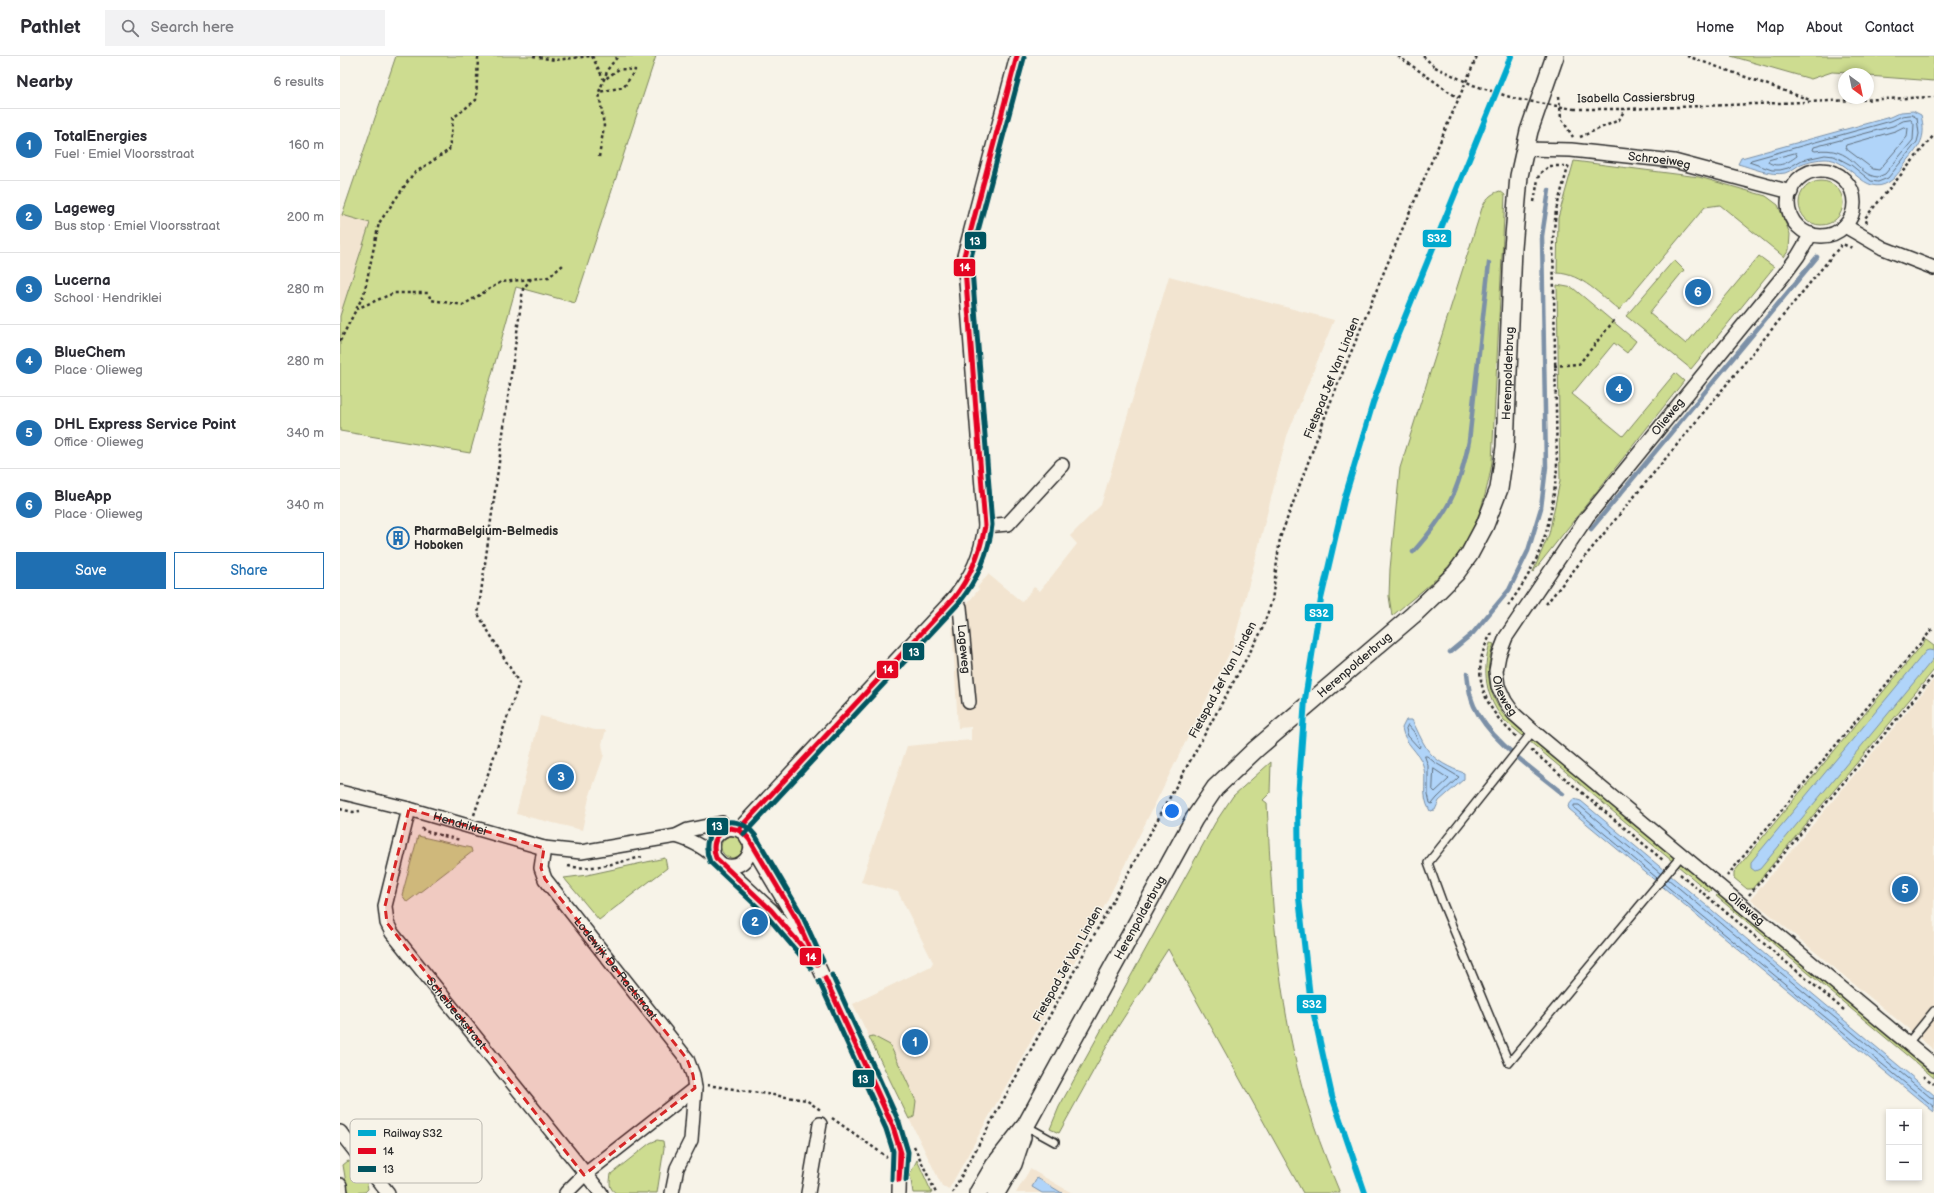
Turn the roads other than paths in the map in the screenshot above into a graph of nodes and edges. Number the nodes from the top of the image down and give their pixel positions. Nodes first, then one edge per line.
1 (1017, 56) edge
2 (1555, 56) edge
3 (1525, 149) junction
4 (1791, 192) junction
5 (1845, 226) junction
6 (1811, 234) junction
7 (1934, 268) edge
8 (1062, 465) dead end
9 (985, 526) junction
10 (954, 598) junction
11 (969, 702) dead end
12 (1533, 731) junction
13 (340, 792) edge
14 (409, 809) junction
15 (733, 829) junction
16 (676, 836) junction
17 (751, 844) junction
18 (544, 848) junction
19 (713, 854) junction
20 (1682, 855) junction
21 (723, 865) junction
22 (816, 963) junction
23 (1934, 1011) edge
24 (1908, 1043) junction
25 (1934, 1065) edge
26 (695, 1088) junction
27 (820, 1124) dead end
28 (1026, 1125) junction
29 (340, 1132) edge
30 (1055, 1142) dead end
31 (350, 1145) edge
32 (584, 1175) junction
33 (380, 1183) edge
34 (340, 1185) edge
35 (341, 1193) edge
36 (388, 1193) edge
37 (566, 1193) edge
38 (601, 1193) edge
39 (672, 1193) edge
40 (808, 1193) edge
41 (899, 1193) edge
42 (978, 1193) edge
43 (996, 1193) edge

1 - 9 street
2 - 3 street, Herenpolderbrug
3 - 4 street, Schroeiweg
3 - 28 street, Herenpolderbrug
4 - 5 street
4 - 6 street
5 - 6 street
5 - 7 street
6 - 12 street, Olieweg
8 - 9 street
9 - 10 street
10 - 11 street, Lageweg
10 - 15 street
12 - 20 street, Olieweg
12 - 20 lane
13 - 14 street, Hendriklei
14 - 18 street, Hendriklei
14 - 32 street, Scheibeekstraat
15 - 16 street
15 - 17 street
15 - 19 street
16 - 18 street, Hendriklei
16 - 19 street
17 - 21 street
17 - 22 street
18 - 26 street, Lodewijk De Raetstraat
19 - 21 street
20 - 24 street, Olieweg
21 - 22 street
22 - 41 street
23 - 24 lane
24 - 25 street, Olieweg
26 - 32 street
26 - 39 street, Lodewijk De Raetstraat
27 - 40 street
28 - 30 lane
28 - 42 street, Herenpolderbrug
28 - 43 street, Herenpolderbrug
29 - 31 street
32 - 37 street
32 - 38 street, Scheibeekstraat
33 - 36 street
34 - 35 street

